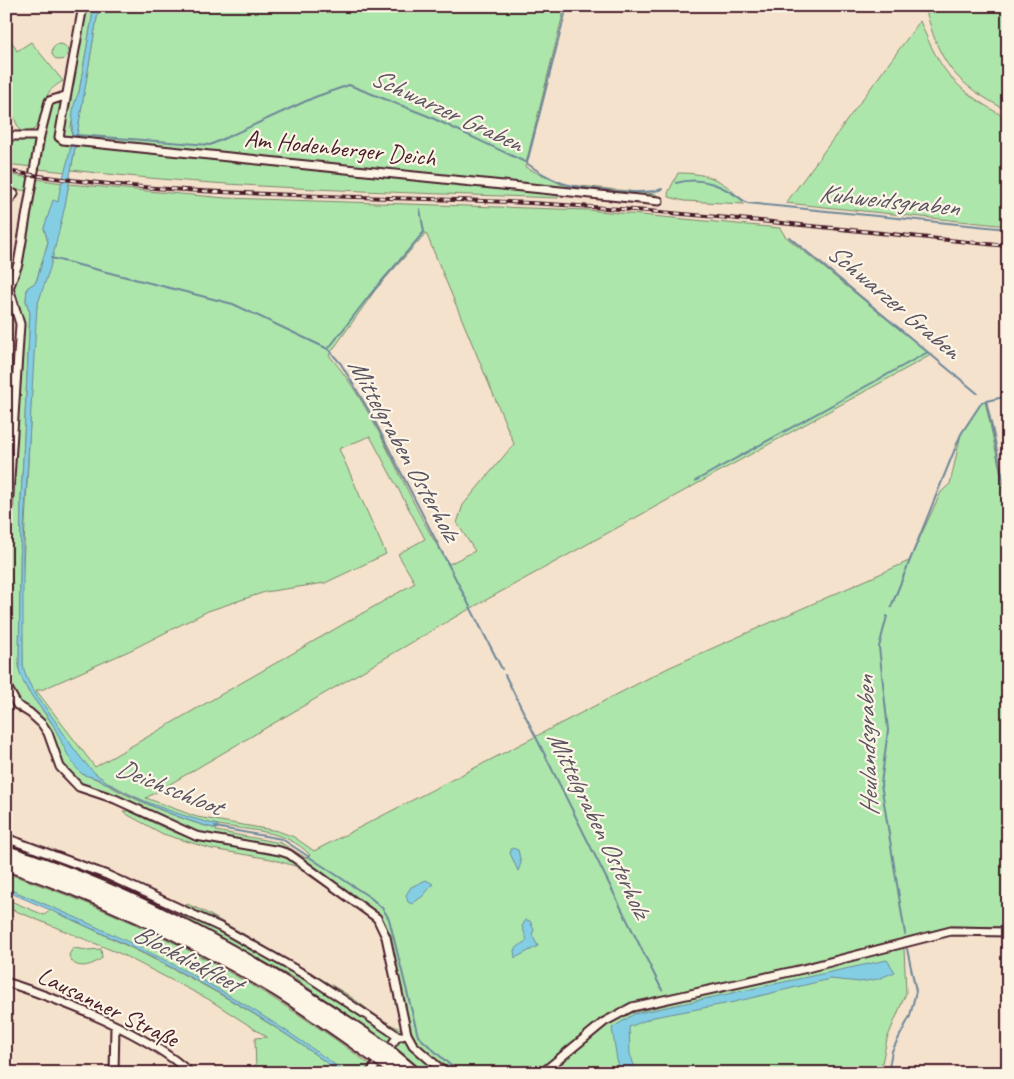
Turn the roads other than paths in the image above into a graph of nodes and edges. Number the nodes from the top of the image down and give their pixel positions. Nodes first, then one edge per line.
1 (83, 6) edge
2 (65, 96) junction
3 (6, 136) edge
4 (40, 136) junction
5 (14, 194) dead end
6 (660, 201) dead end
7 (6, 202) edge
8 (7, 288) edge
9 (6, 540) edge
10 (6, 686) edge
11 (6, 838) edge
12 (6, 852) edge
13 (6, 864) edge
14 (1008, 932) edge
15 (6, 982) edge
16 (115, 1026) junction
17 (407, 1034) junction
18 (398, 1036) junction
19 (383, 1055) junction
20 (114, 1073) edge
21 (190, 1073) edge
22 (370, 1073) edge
23 (396, 1073) edge
24 (414, 1073) edge
25 (445, 1073) edge
26 (542, 1073) edge

1 - 2 street, Am Hodenberger Deich
2 - 4 street
2 - 6 street, Am Hodenberger Deich
3 - 4 street
4 - 8 street
5 - 7 street
8 - 9 street
10 - 17 street
11 - 18 street
12 - 19 highway
13 - 19 highway
14 - 26 street
15 - 16 street, Lausanner Straße
16 - 20 street
16 - 21 street, Lausanner Straße
17 - 18 street
17 - 25 street
18 - 22 street
19 - 23 highway
19 - 24 highway

